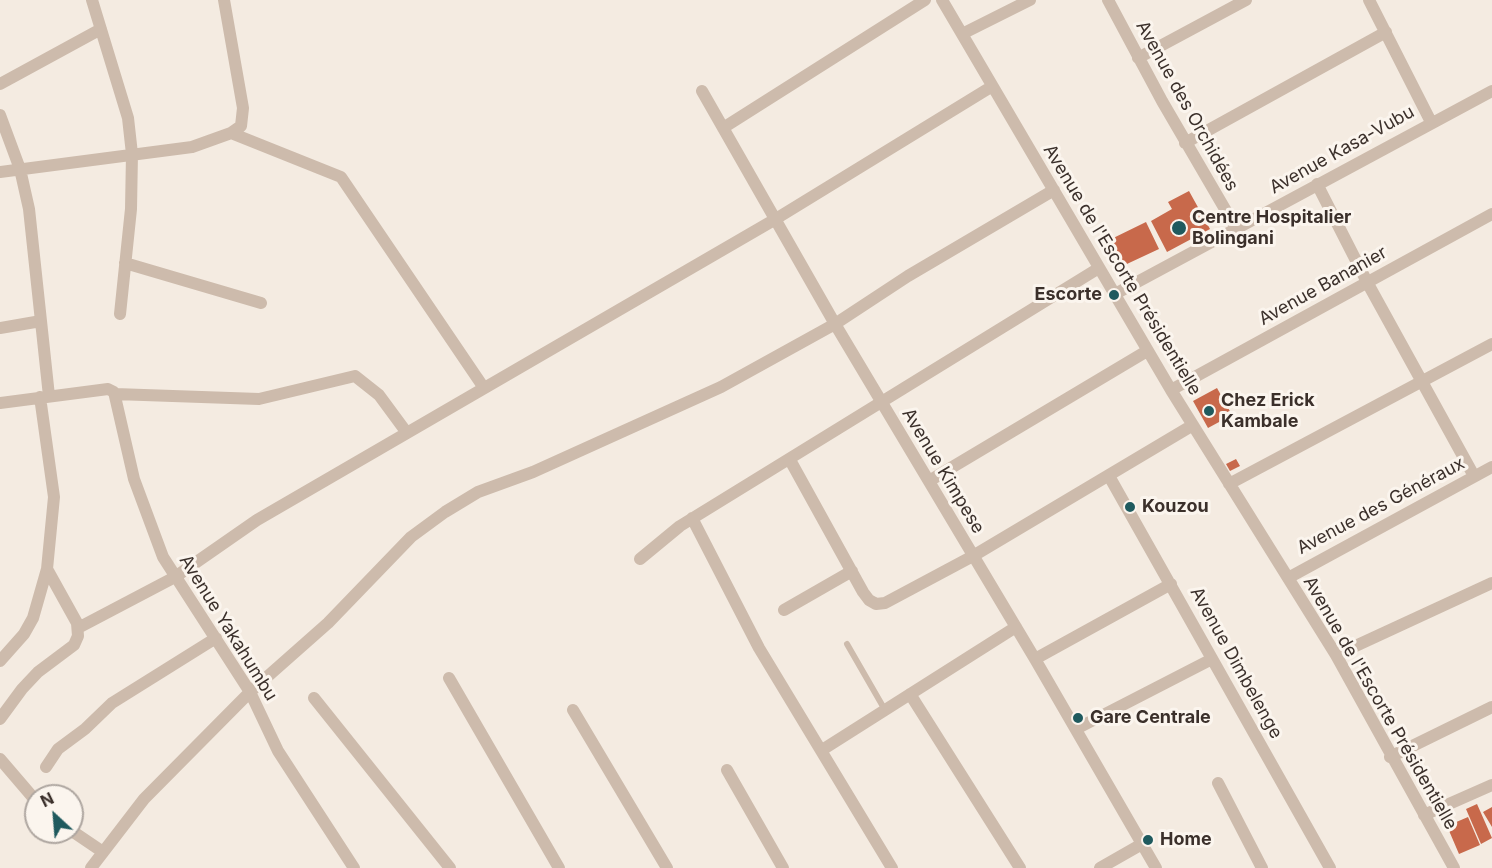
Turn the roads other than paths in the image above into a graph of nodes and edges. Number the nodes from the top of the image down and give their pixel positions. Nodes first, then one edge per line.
1 (92, 0) edge
2 (224, 0) edge
3 (925, 0) edge
4 (942, 0) edge
5 (1029, 0) edge
6 (1108, 0) edge
7 (1246, 0) edge
8 (1369, 0) edge
9 (102, 30) junction
10 (1386, 32) junction
11 (962, 34) junction
12 (1138, 58) junction
13 (0, 84) edge
14 (991, 87) junction
15 (702, 91) dead end
16 (1492, 91) edge
17 (0, 116) edge
18 (1431, 122) junction
19 (723, 128) junction
20 (231, 133) junction
21 (1185, 143) junction
22 (132, 154) junction
23 (20, 169) junction
24 (0, 172) edge
25 (1317, 184) junction
26 (1054, 190) junction
27 (1492, 214) edge
28 (774, 220) junction
29 (1236, 228) junction
30 (125, 263) junction
31 (1099, 268) junction
32 (1367, 282) junction
33 (1115, 294) junction
34 (261, 303) dead end
35 (120, 314) dead end
36 (41, 321) junction
37 (835, 324) junction
38 (0, 328) edge
39 (1492, 344) edge
40 (1148, 351) junction
41 (1422, 381) junction
42 (484, 388) junction
43 (1171, 390) junction
44 (114, 392) junction
45 (44, 396) junction
46 (0, 403) edge
47 (882, 404) junction
48 (1193, 425) junction
49 (408, 433) junction
50 (790, 460) junction
51 (1492, 467) edge
52 (1474, 476) junction
53 (1109, 477) junction
54 (929, 481) junction
55 (1229, 484) junction
56 (692, 518) junction
57 (973, 556) junction
58 (640, 559) dead end
59 (47, 569) junction
60 (852, 571) junction
61 (175, 578) junction
62 (1288, 578) junction
63 (1492, 583) edge
64 (1172, 584) junction
65 (784, 610) dead end
66 (1016, 627) junction
67 (78, 628) junction
68 (216, 638) junction
69 (847, 644) dead end
70 (1336, 655) junction
71 (1035, 659) junction
72 (1212, 659) junction
73 (0, 661) edge
74 (449, 678) dead end
75 (250, 692) junction
76 (910, 694) junction
77 (314, 698) dead end
78 (1492, 707) edge
79 (573, 710) dead end
80 (885, 710) junction
81 (0, 719) edge
82 (1076, 729) junction
83 (822, 750) junction
84 (1390, 757) junction
85 (0, 759) edge
86 (46, 767) dead end
87 (727, 770) dead end
88 (1218, 783) dead end
89 (1492, 785) edge
90 (24, 787) edge
91 (1424, 815) junction
92 (84, 839) edge
93 (1142, 844) junction
94 (103, 852) junction
95 (91, 868) edge
96 (354, 868) edge
97 (450, 868) edge
98 (559, 868) edge
99 (667, 868) edge
100 (783, 868) edge
101 (892, 868) edge
102 (1020, 868) edge
103 (1100, 868) edge
104 (1156, 868) edge
105 (1262, 868) edge
106 (1330, 868) edge
107 (1454, 868) edge

1 - 9 street
2 - 20 street
3 - 19 street
4 - 11 street, Avenue de l'Escorte Présidentielle
5 - 11 street
6 - 12 street, Avenue des Orchidées
7 - 12 street
8 - 10 street
9 - 13 street
9 - 22 street
10 - 18 street
10 - 21 street
11 - 14 street, Avenue de l'Escorte Présidentielle
12 - 21 street, Avenue des Orchidées
14 - 26 street, Avenue de l'Escorte Présidentielle
14 - 28 street
15 - 19 street, Avenue Kimpese
16 - 18 street, Avenue Kasa-Vubu
17 - 23 street
18 - 25 street, Avenue Kasa-Vubu
19 - 28 street, Avenue Kimpese
20 - 22 street
20 - 42 street
21 - 29 street, Avenue des Orchidées
22 - 23 street
22 - 30 street
23 - 24 street
23 - 36 street
25 - 29 street, Avenue Kasa-Vubu
25 - 32 street
26 - 31 street, Avenue de l'Escorte Présidentielle
26 - 37 street
27 - 32 street, Avenue Bananier
28 - 37 street, Avenue Kimpese
28 - 42 street
29 - 33 street, Avenue Kasa-Vubu
30 - 34 street
30 - 35 street
31 - 33 street, Avenue de l'Escorte Présidentielle
31 - 47 street
32 - 41 street
32 - 43 street, Avenue Bananier
33 - 40 street, Avenue de l'Escorte Présidentielle
36 - 38 street
36 - 45 street
37 - 47 street, Avenue Kimpese
37 - 75 street
39 - 41 street
40 - 43 street, Avenue de l'Escorte Présidentielle
40 - 54 street
41 - 52 street
41 - 55 street
42 - 49 street
43 - 48 street, Avenue de l'Escorte Présidentielle
44 - 45 street
44 - 49 street
44 - 61 street, Avenue Yakahumbu
45 - 46 street
45 - 59 street
47 - 50 street
47 - 54 street, Avenue Kimpese
48 - 53 street
48 - 55 street, Avenue de l'Escorte Présidentielle
49 - 61 street
50 - 56 street
50 - 60 street
51 - 52 street, Avenue des Généraux
52 - 62 street, Avenue des Généraux
53 - 57 street
53 - 64 street, Avenue Dimbelenge
54 - 57 street, Avenue Kimpese
55 - 62 street, Avenue de l'Escorte Présidentielle
56 - 58 street
56 - 83 street
57 - 60 street
57 - 66 street, Avenue Kimpese
59 - 67 street
59 - 73 street
60 - 65 street
61 - 67 street
61 - 68 street, Avenue Yakahumbu
62 - 70 street, Avenue de l'Escorte Présidentielle
63 - 70 street
64 - 71 street
64 - 72 street, Avenue Dimbelenge
66 - 71 street, Avenue Kimpese
66 - 76 street
67 - 81 street
68 - 75 street, Avenue Yakahumbu
68 - 86 street
69 - 80 lane
70 - 84 street, Avenue de l'Escorte Présidentielle
71 - 82 street, Avenue Kimpese
72 - 82 street
72 - 106 street, Avenue Dimbelenge
74 - 98 street
75 - 94 street
75 - 96 street, Avenue Yakahumbu
76 - 80 street
76 - 102 street
77 - 97 street
78 - 84 street
79 - 99 street
80 - 83 street
82 - 93 street, Avenue Kimpese
83 - 101 street
84 - 91 street, Avenue de l'Escorte Présidentielle
85 - 90 street
87 - 100 street
88 - 105 street
89 - 91 street
91 - 107 street, Avenue de l'Escorte Présidentielle
92 - 94 street
93 - 103 street
93 - 104 street, Avenue Kimpese
94 - 95 street

